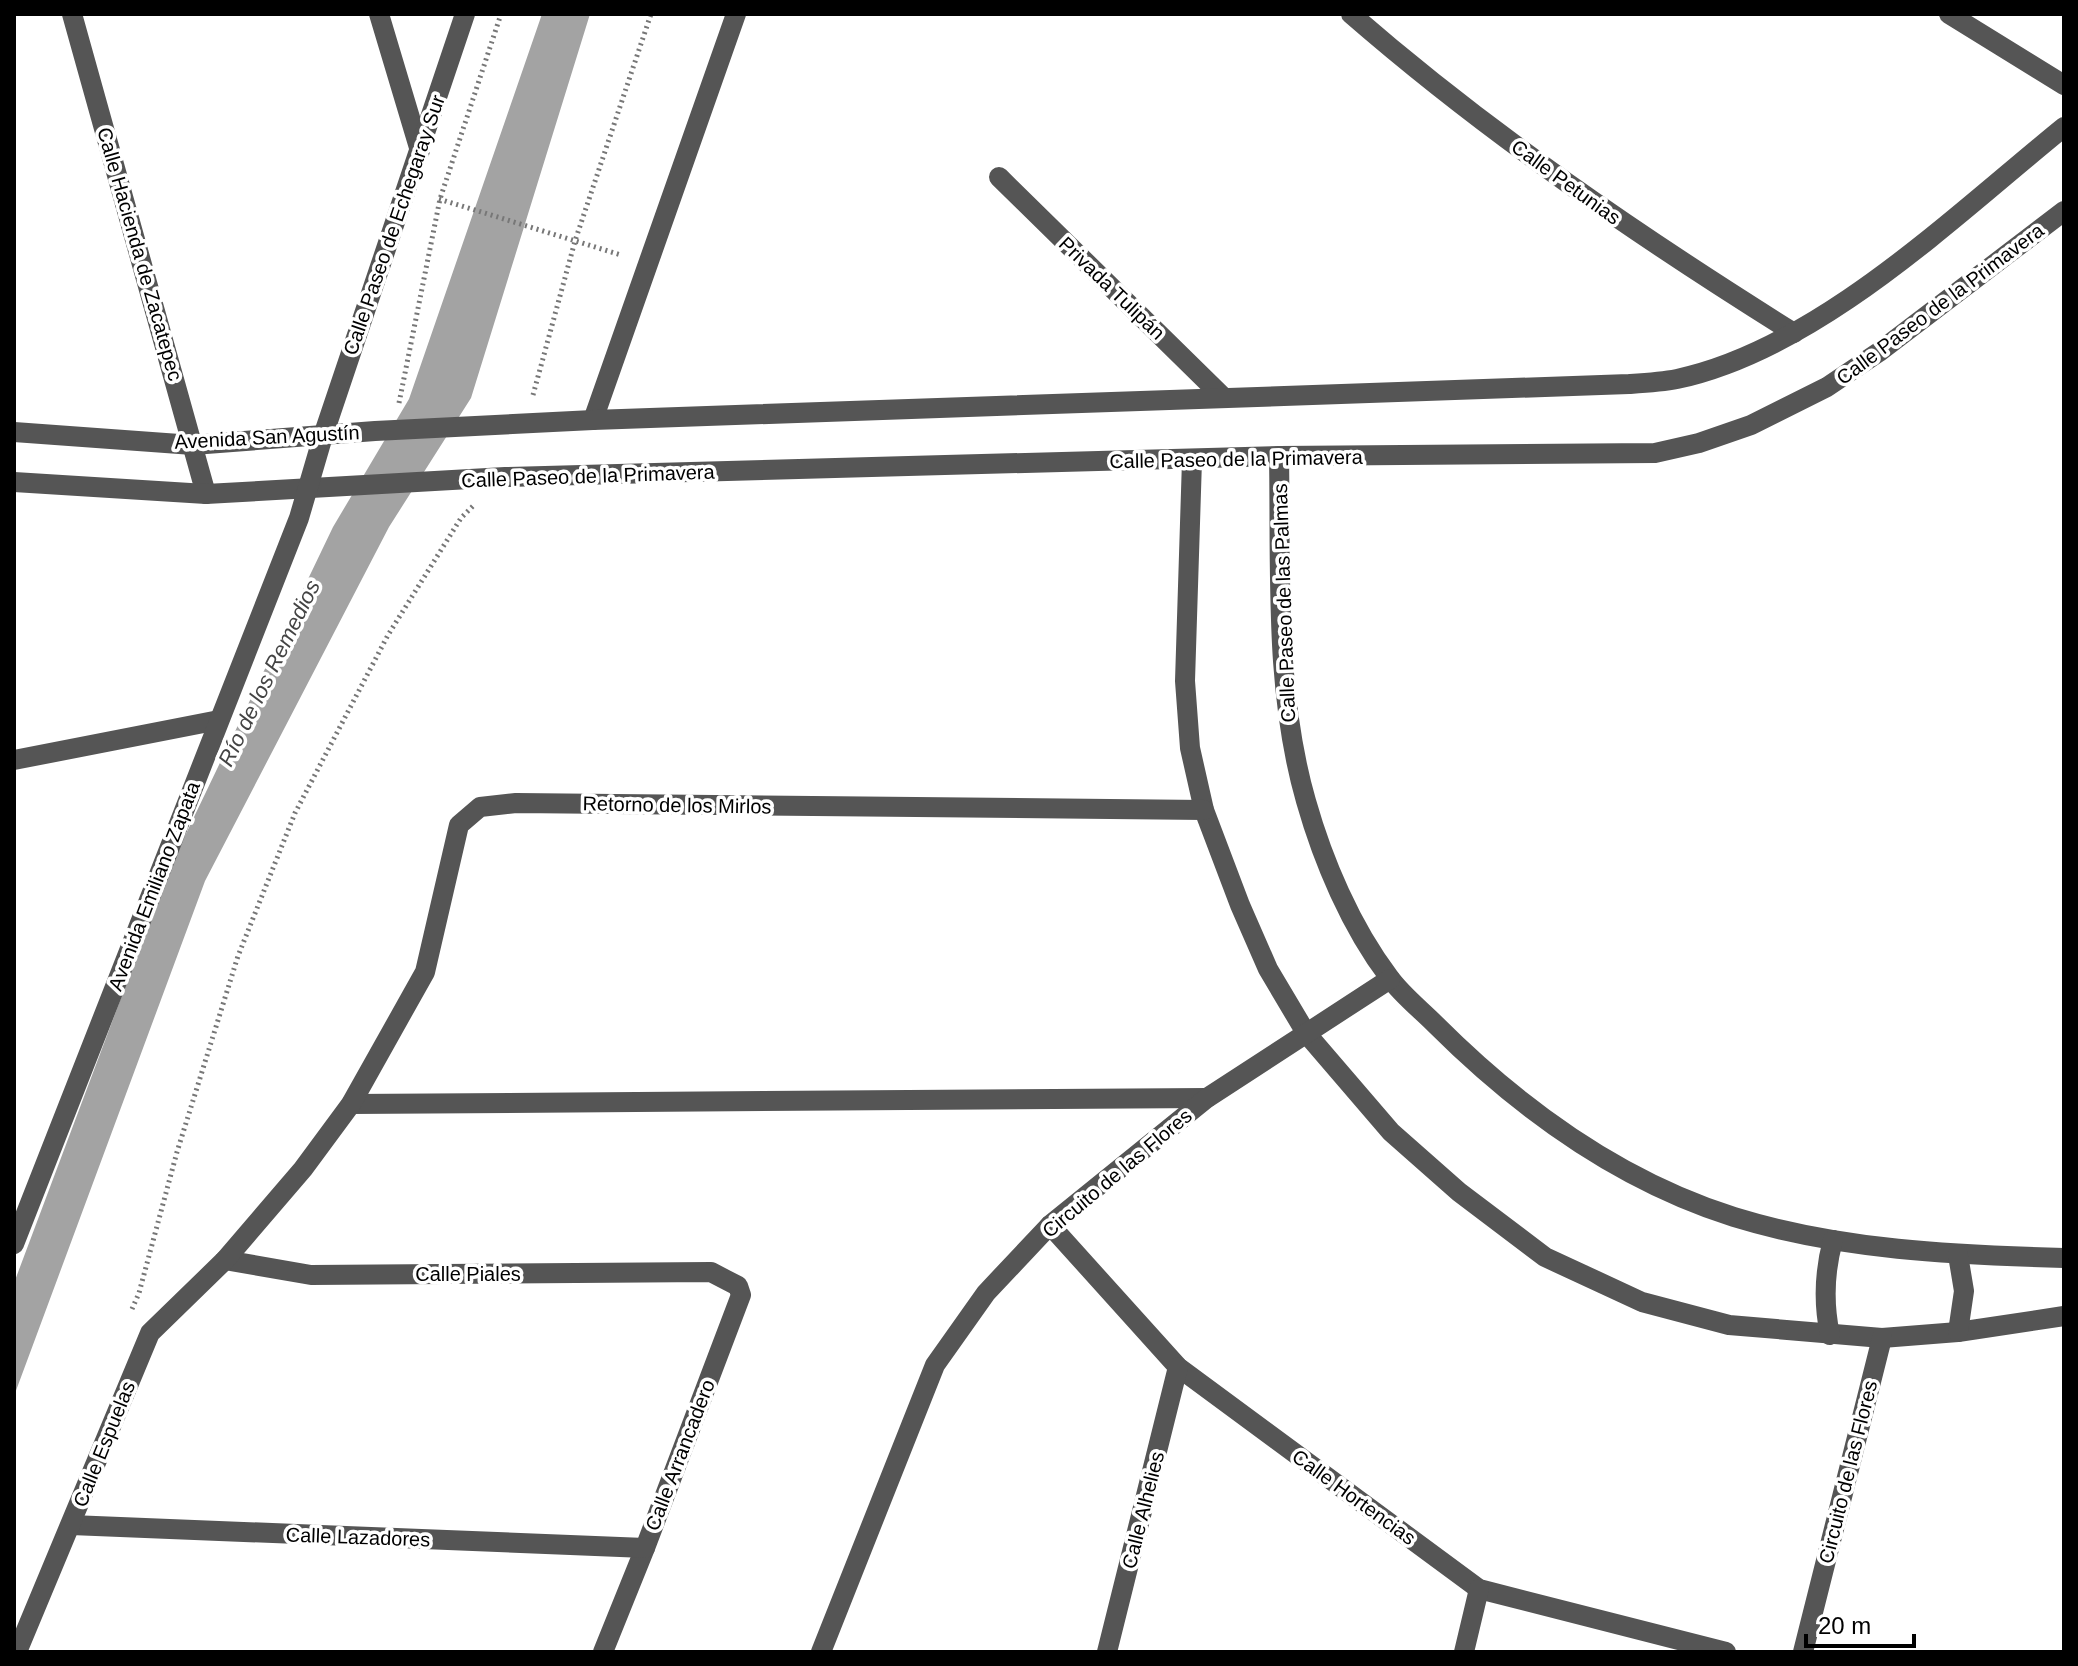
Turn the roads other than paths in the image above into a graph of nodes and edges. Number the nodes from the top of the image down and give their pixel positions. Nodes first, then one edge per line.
1 (72, 14) edge
2 (379, 14) edge
3 (465, 14) edge
4 (736, 14) edge
5 (1351, 14) edge
6 (1949, 14) edge
7 (2064, 85) edge
8 (2064, 127) edge
9 (420, 151) junction
10 (999, 177) dead end
11 (2064, 211) edge
12 (1794, 333) junction
13 (1224, 398) junction
14 (593, 420) junction
15 (14, 432) edge
16 (323, 436) junction
17 (193, 445) junction
18 (1279, 456) junction
19 (1192, 460) junction
20 (14, 482) edge
21 (307, 489) junction
22 (206, 494) junction
23 (219, 720) junction
24 (14, 760) edge
25 (1204, 810) junction
26 (1390, 979) junction
27 (1306, 1033) junction
28 (1207, 1098) junction
29 (351, 1104) junction
30 (1050, 1225) junction
31 (1833, 1240) junction
32 (14, 1244) edge
33 (1958, 1255) junction
34 (2064, 1258) edge
35 (225, 1260) junction
36 (711, 1272) joint
37 (2064, 1316) edge
38 (1958, 1332) junction
39 (1830, 1335) junction
40 (1882, 1338) junction
41 (1178, 1367) junction
42 (71, 1525) junction
43 (645, 1548) junction
44 (1479, 1589) junction
45 (17, 1652) edge
46 (603, 1652) edge
47 (821, 1652) edge
48 (1107, 1652) edge
49 (1464, 1652) edge
50 (1726, 1652) edge
51 (1803, 1652) edge

1 - 17 street, Calle Hacienda de Zacatepec
2 - 9 street
3 - 9 street, Calle Paseo de Echegaray Sur
4 - 14 street
5 - 12 street, Calle Petunias
6 - 7 street
8 - 12 street
9 - 16 street, Calle Paseo de Echegaray Sur
10 - 13 street, Privada Tulipán
11 - 18 street, Calle Paseo de la Primavera
12 - 13 street
13 - 14 street
14 - 16 street, Avenida San Agustín
15 - 17 street, Avenida San Agustín
16 - 17 street, Avenida San Agustín
16 - 21 street, Avenida Emiliano Zapata
17 - 22 street, Calle Hacienda de Zacatepec
18 - 19 street, Calle Paseo de la Primavera
18 - 26 street, Calle Paseo de las Palmas
19 - 21 street, Calle Paseo de la Primavera
19 - 25 street
20 - 22 street
21 - 22 street
21 - 23 street, Avenida Emiliano Zapata
23 - 24 street
23 - 32 street, Avenida Emiliano Zapata
25 - 27 street
25 - 29 street, Retorno de los Mirlos
26 - 27 street, Circuito de las Flores
26 - 31 street, Calle Paseo de las Palmas
27 - 28 street, Circuito de las Flores
27 - 39 street
28 - 29 street
28 - 30 street, Circuito de las Flores
29 - 35 street, Retorno de los Mirlos
30 - 41 street, Calle Hortencias
30 - 47 street, Circuito de las Flores
31 - 33 street, Calle Paseo de las Palmas
31 - 39 street
33 - 34 street, Calle Paseo de las Palmas
33 - 38 street
35 - 36 street, Calle Piales
35 - 42 street, Calle Espuelas
36 - 43 street, Calle Arrancadero
37 - 38 street
38 - 40 street
39 - 40 street
40 - 51 street, Circuito de las Flores
41 - 44 street, Calle Hortencias
41 - 48 street, Calle Alhelies
42 - 43 street, Calle Lazadores
42 - 45 street, Calle Espuelas
43 - 46 street, Calle Arrancadero
44 - 49 street
44 - 50 street, Calle Hortencias

